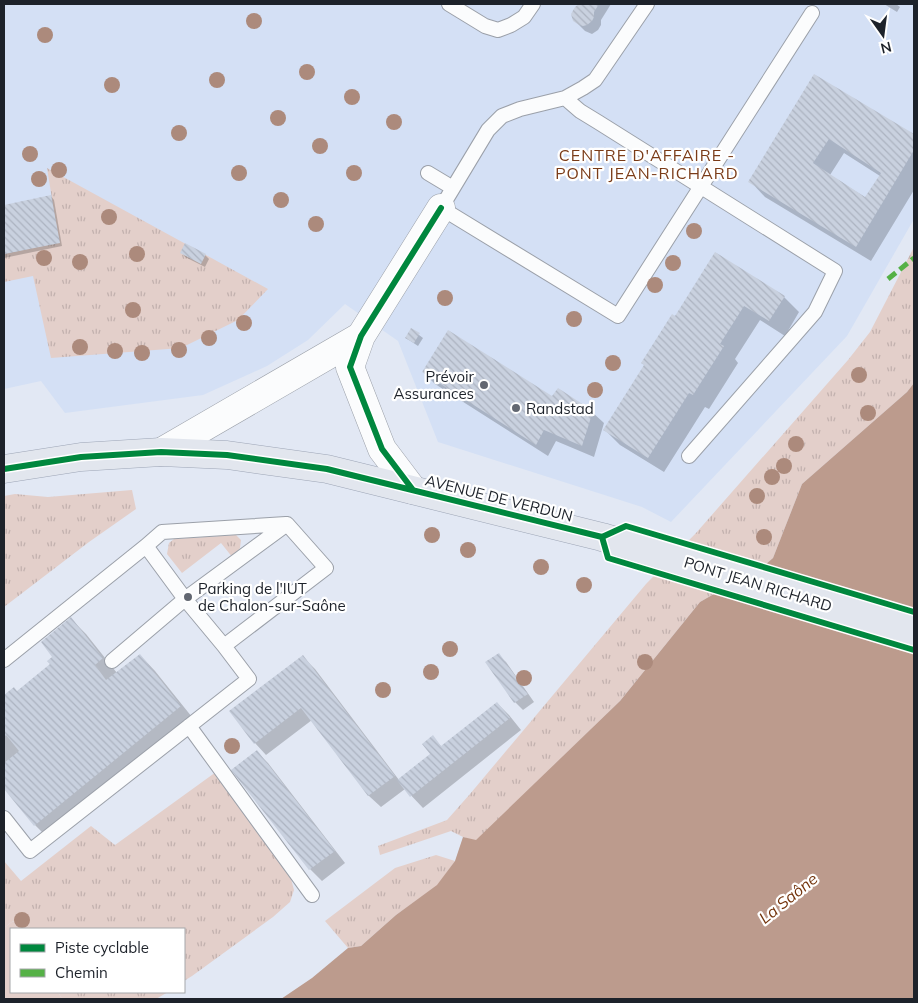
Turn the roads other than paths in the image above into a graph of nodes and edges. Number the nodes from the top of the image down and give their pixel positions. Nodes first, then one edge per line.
1 (449, 4) edge
2 (533, 4) edge
3 (647, 4) edge
4 (812, 13) dead end
5 (564, 98) junction
6 (428, 173) dead end
7 (701, 187) junction
8 (447, 198) junction
9 (361, 336) junction
10 (161, 452) junction
11 (689, 456) dead end
12 (4, 469) edge
13 (413, 490) junction
14 (287, 524) junction
15 (602, 537) joint
16 (146, 546) junction
17 (185, 599) junction
18 (914, 631) edge
19 (224, 646) junction
20 (4, 660) edge
21 (112, 661) dead end
22 (189, 726) junction
23 (4, 818) edge
24 (312, 895) dead end

1 - 2 lane
3 - 5 lane
4 - 7 lane
5 - 7 lane
5 - 8 lane
6 - 8 lane
7 - 8 lane
7 - 11 lane
8 - 9 street
9 - 10 street
9 - 13 street
10 - 12 main road, AVENUE DE VERDUN
10 - 13 main road, AVENUE DE VERDUN
13 - 15 main road, AVENUE DE VERDUN
14 - 16 lane
14 - 17 lane
14 - 19 lane
15 - 18 main road, PONT JEAN RICHARD
16 - 17 lane
16 - 20 lane
17 - 19 lane
17 - 21 lane
19 - 22 lane
22 - 23 lane
22 - 24 lane

